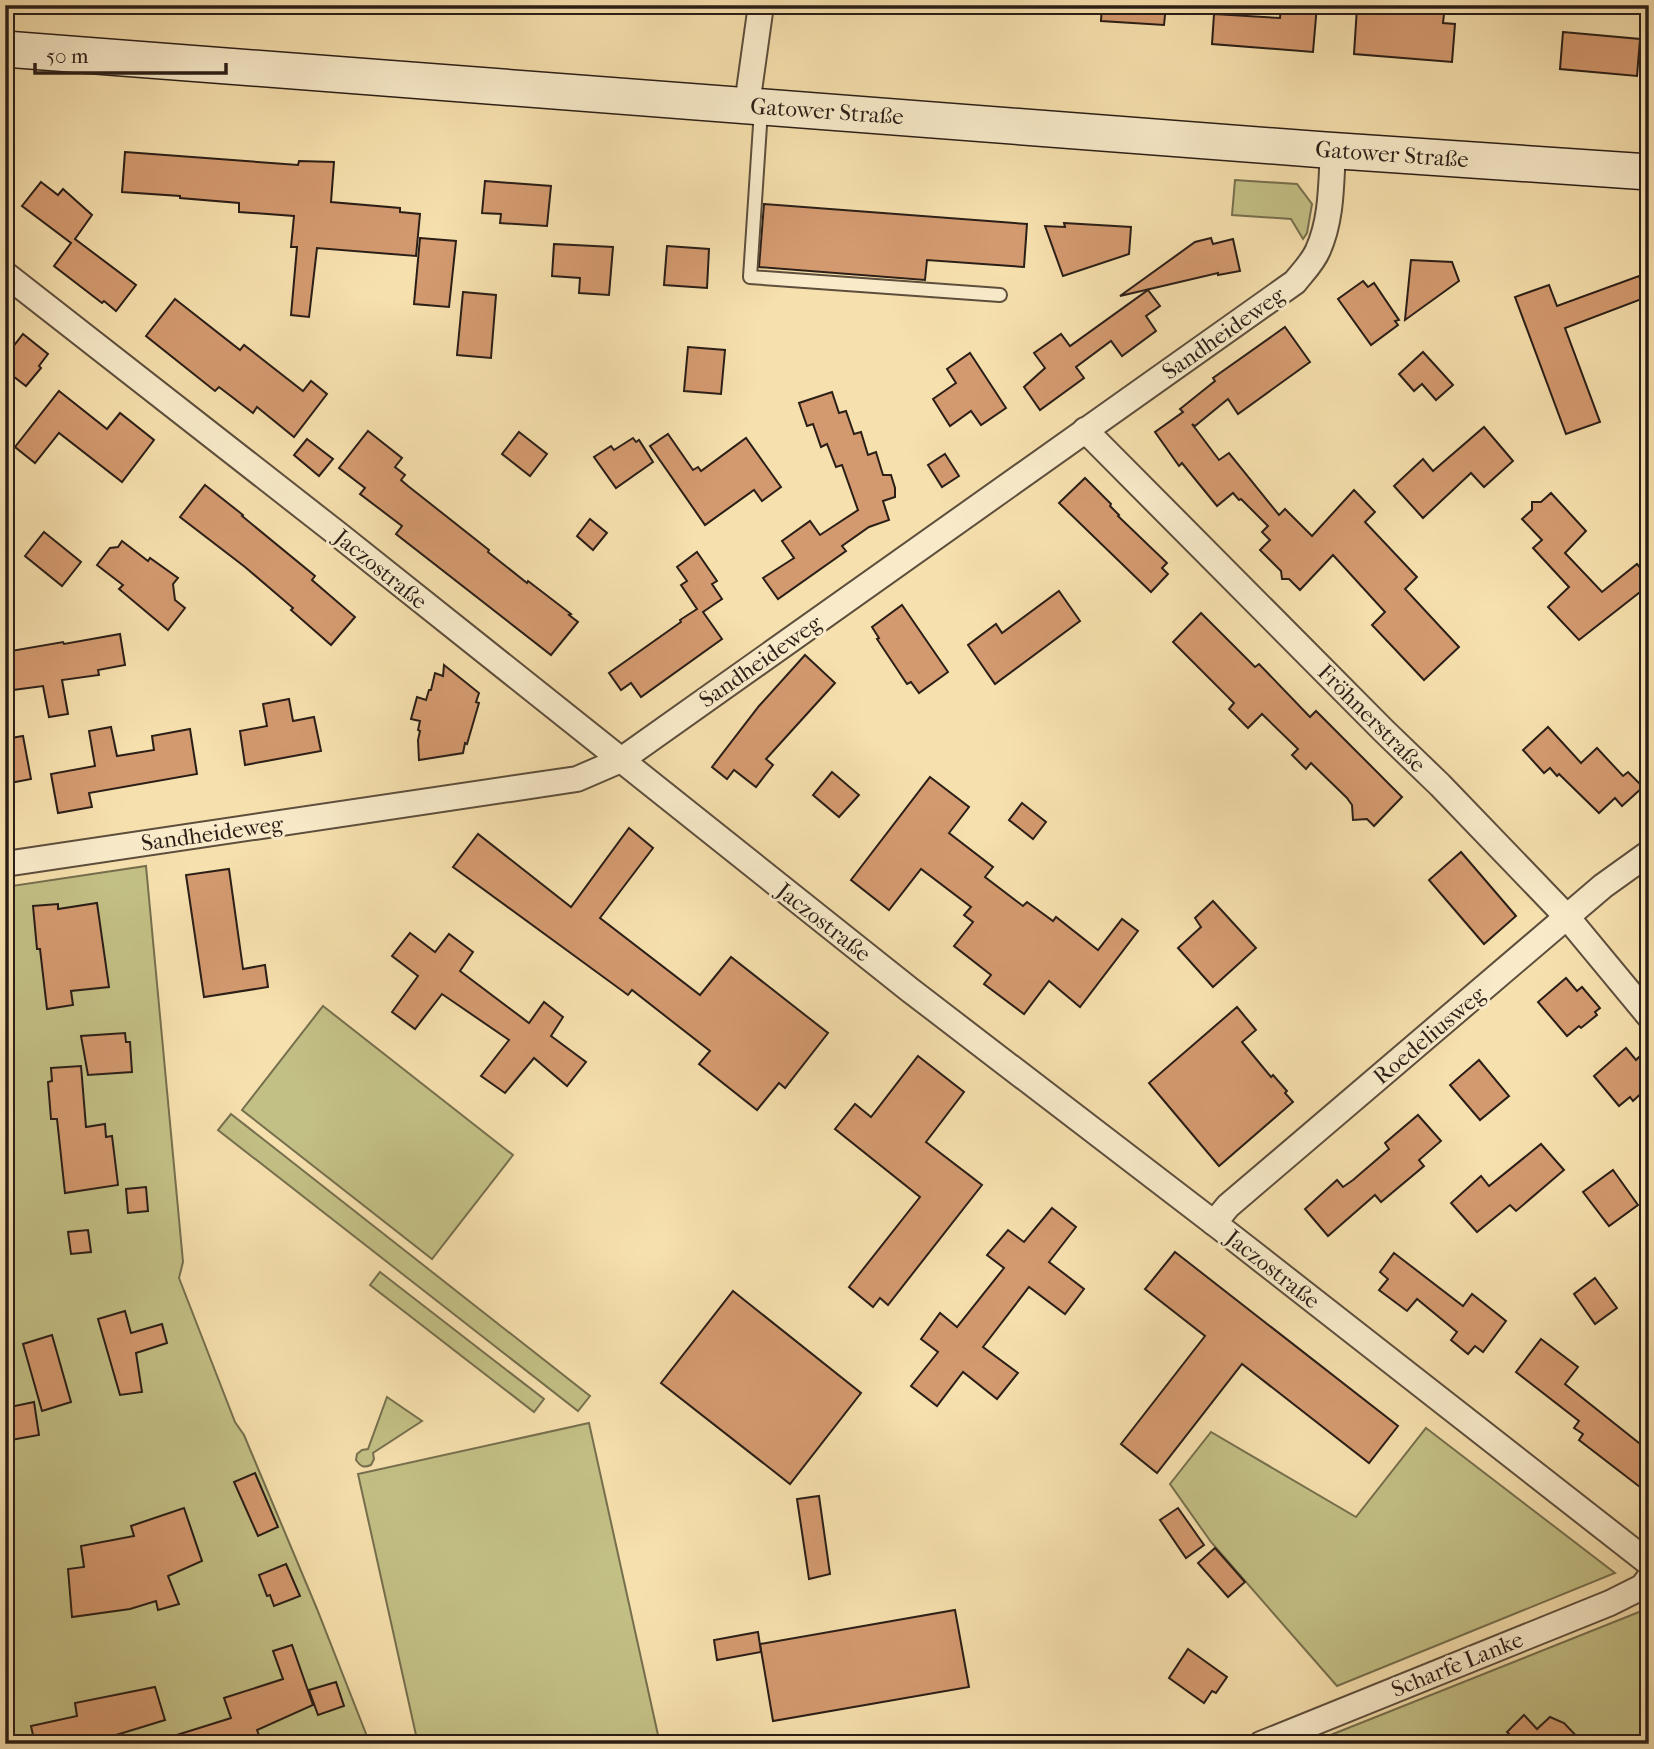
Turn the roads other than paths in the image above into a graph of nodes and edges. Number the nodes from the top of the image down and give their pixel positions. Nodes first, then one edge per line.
1 (761, 5) edge
2 (5, 50) edge
3 (754, 106) junction
4 (1333, 150) junction
5 (1649, 172) edge
6 (5, 274) edge
7 (1000, 295) dead end
8 (1085, 430) junction
9 (621, 760) junction
10 (1649, 853) edge
11 (5, 864) edge
12 (1567, 918) junction
13 (1649, 1016) edge
14 (1214, 1223) junction
15 (1649, 1563) edge
16 (1649, 1578) edge
17 (1261, 1744) edge

1 - 3 street
2 - 3 main road, Gatower Straße
3 - 4 main road, Gatower Straße
3 - 7 lane
4 - 5 main road, Gatower Straße
4 - 8 street, Sandheideweg
6 - 9 street, Jaczostraße
8 - 9 street, Sandheideweg
8 - 12 street, Fröhnerstraße
9 - 11 street, Sandheideweg
9 - 14 street, Jaczostraße
10 - 12 street, Roedeliusweg
12 - 13 street, Fröhnerstraße
12 - 14 street, Roedeliusweg
14 - 15 street, Jaczostraße
16 - 17 street, Scharfe Lanke

